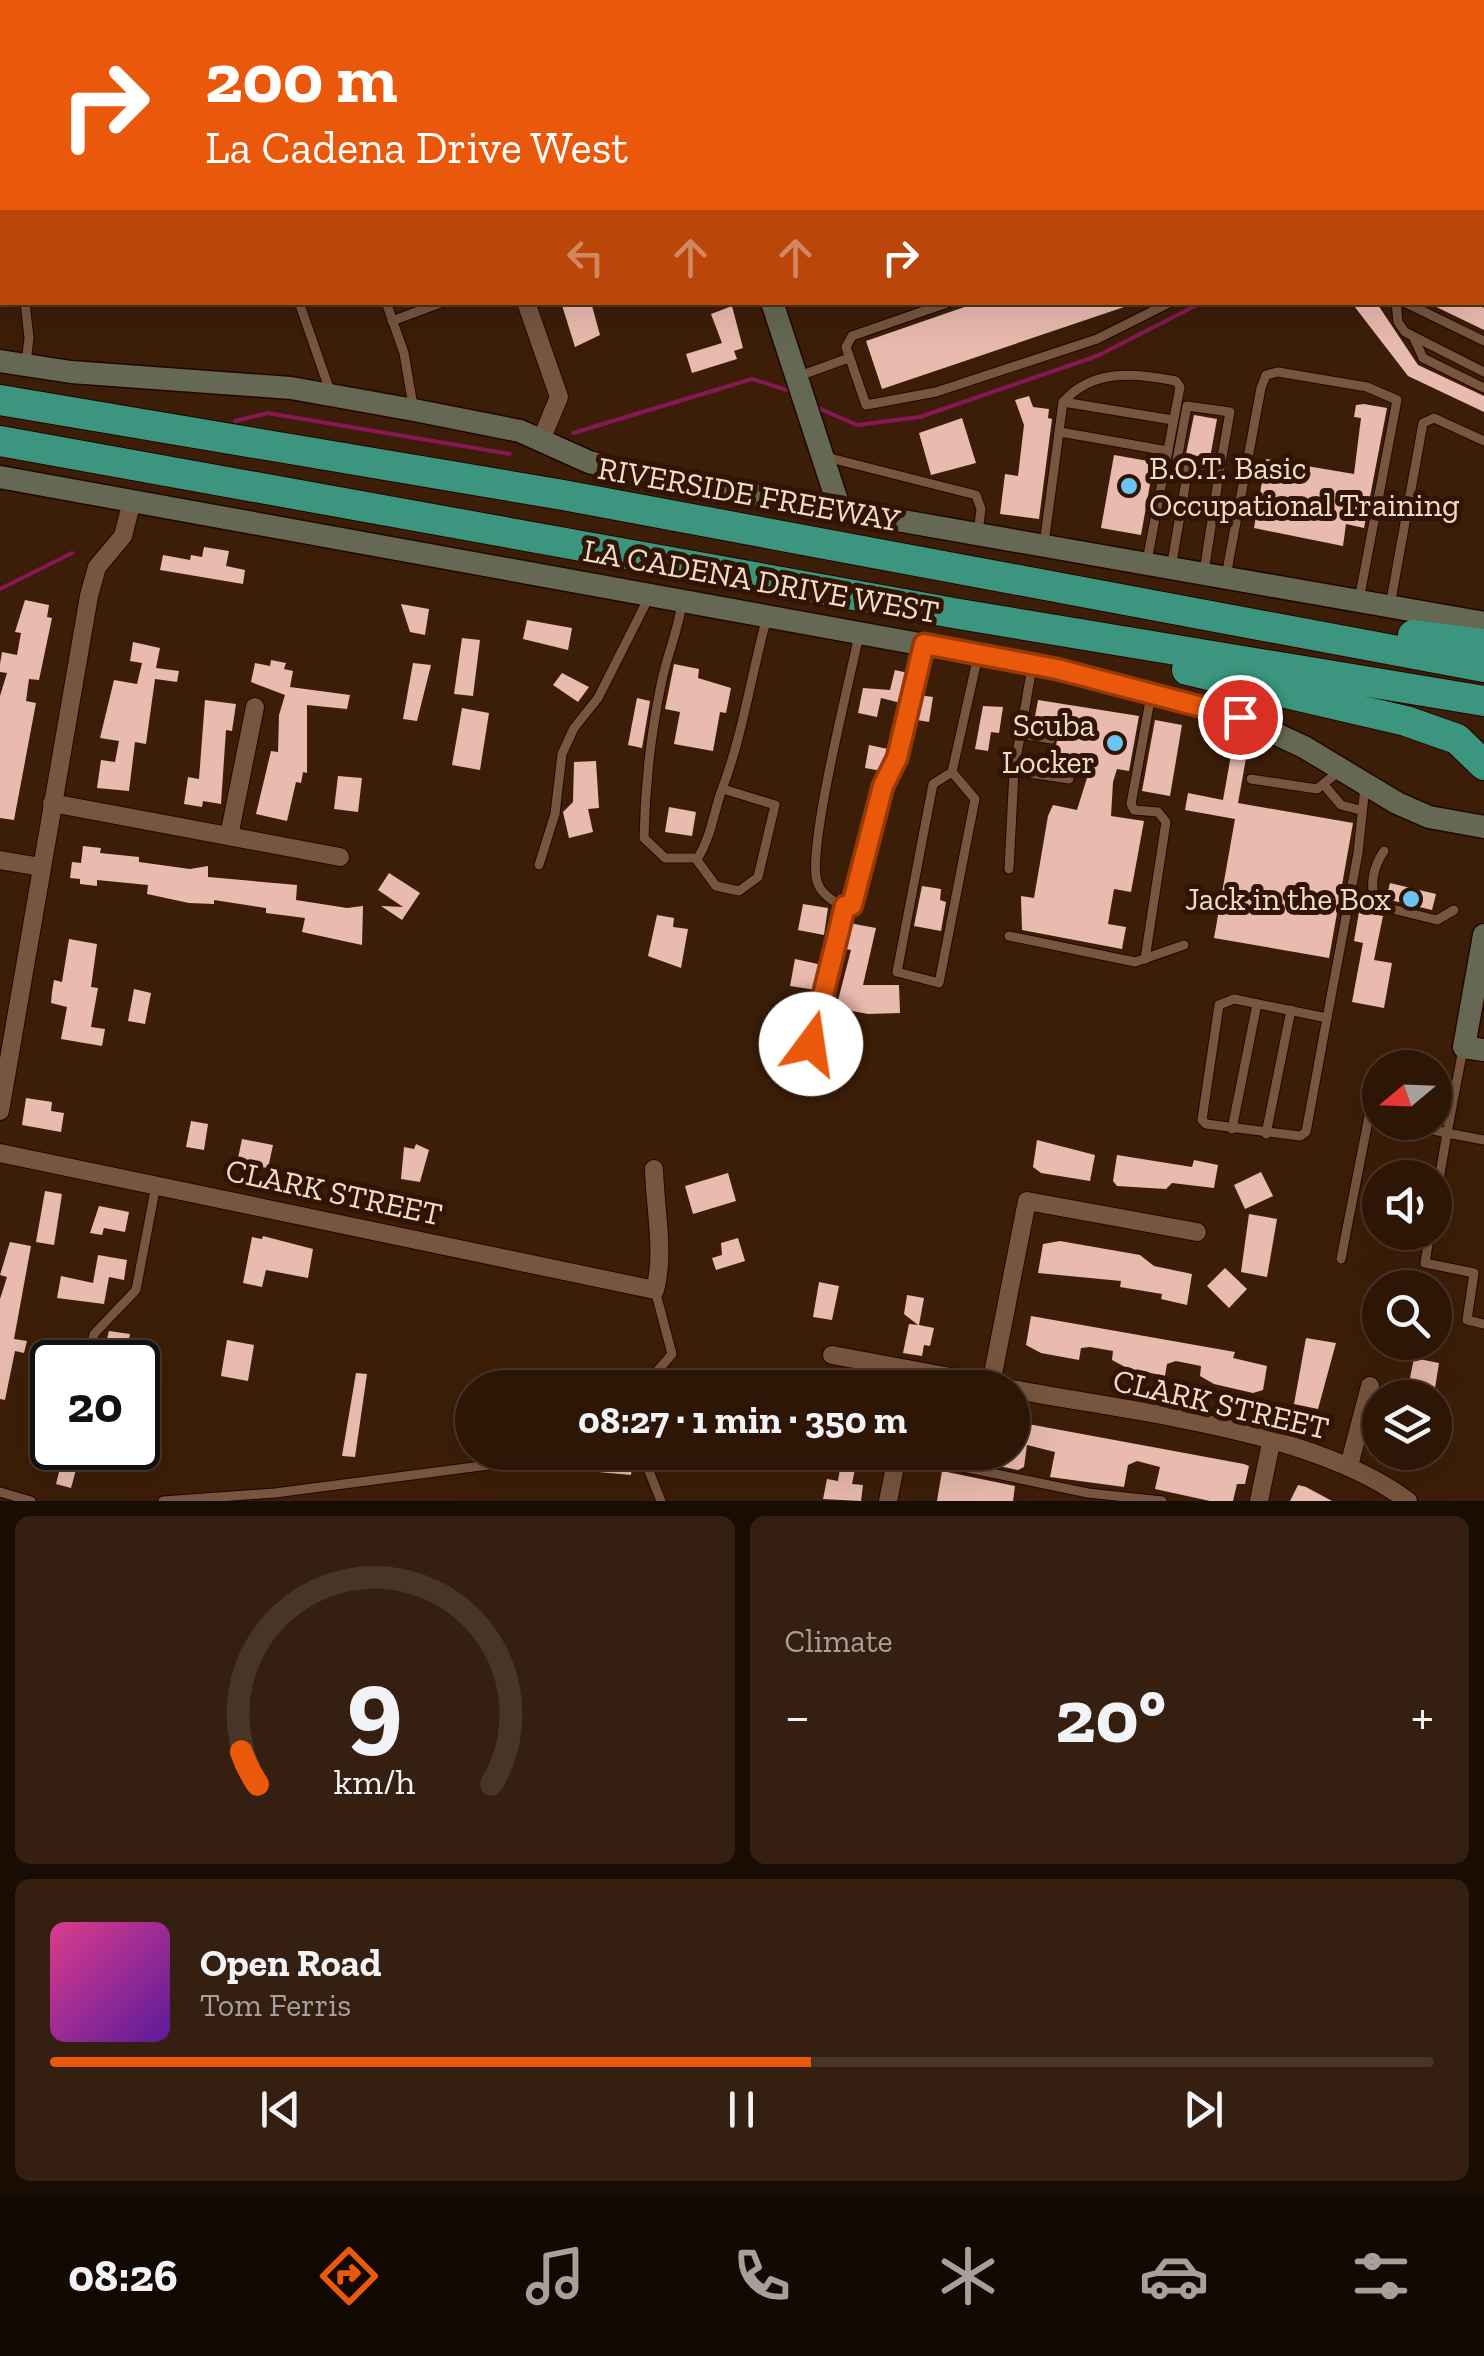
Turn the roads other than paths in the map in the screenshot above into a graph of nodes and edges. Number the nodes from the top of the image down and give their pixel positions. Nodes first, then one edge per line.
1 (25, 305) edge
2 (300, 305) edge
3 (387, 305) edge
4 (435, 305) edge
5 (527, 305) edge
6 (773, 305) edge
7 (941, 305) edge
8 (1164, 305) edge
9 (1396, 305) edge
10 (1410, 305) edge
11 (392, 321) junction
12 (1414, 338) junction
13 (1484, 342) edge
14 (850, 358) junction
15 (0, 361) edge
16 (26, 366) junction
17 (1484, 372) edge
18 (796, 377) junction
19 (1484, 388) edge
20 (332, 395) junction
21 (0, 400) edge
22 (1063, 402) junction
23 (414, 410) junction
24 (1173, 420) junction
25 (1060, 432) junction
26 (541, 440) junction
27 (1484, 440) edge
28 (0, 441) edge
29 (1168, 451) junction
30 (822, 457) junction
31 (1189, 463) junction
32 (1220, 468) junction
33 (0, 477) edge
34 (132, 501) junction
35 (840, 510) junction
36 (978, 535) junction
37 (1043, 547) junction
38 (1146, 565) junction
39 (1170, 569) junction
40 (1214, 577) junction
41 (650, 594) junction
42 (683, 600) junction
43 (1358, 602) junction
44 (1389, 608) junction
45 (959, 614) junction
46 (767, 616) junction
47 (1484, 623) edge
48 (859, 632) junction
49 (1314, 636) junction
50 (924, 644) junction
51 (1484, 644) edge
52 (978, 654) junction
53 (1032, 664) junction
54 (1484, 667) edge
55 (1152, 692) junction
56 (1484, 701) edge
57 (255, 707) dead end
58 (1020, 734) junction
59 (1052, 739) dead end
60 (1484, 765) edge
61 (1014, 771) junction
62 (952, 772) junction
63 (1069, 778) dead end
64 (1251, 778) dead end
65 (1332, 778) junction
66 (1365, 786) junction
67 (723, 789) junction
68 (52, 803) junction
69 (1360, 810) junction
70 (1484, 827) edge
71 (229, 836) junction
72 (1384, 852) dead end
73 (340, 857) dead end
74 (696, 858) junction
75 (0, 860) edge
76 (538, 866) dead end
77 (41, 867) junction
78 (1010, 869) dead end
79 (845, 906) junction
80 (1454, 910) dead end
81 (1484, 935) edge
82 (1008, 936) dead end
83 (1184, 944) dead end
84 (1145, 959) junction
85 (1480, 991) edge
86 (1257, 1004) junction
87 (1291, 1010) junction
88 (1327, 1018) junction
89 (6, 1036) edge
90 (811, 1044) dead end
91 (1474, 1048) edge
92 (0, 1111) edge
93 (1452, 1117) edge
94 (1232, 1128) junction
95 (1266, 1134) junction
96 (1452, 1134) edge
97 (1364, 1140) edge
98 (1484, 1140) edge
99 (0, 1152) edge
100 (654, 1169) dead end
101 (156, 1185) junction
102 (1197, 1232) dead end
103 (1427, 1250) edge
104 (1341, 1259) dead end
105 (655, 1290) junction
106 (1484, 1324) edge
107 (93, 1340) edge
108 (832, 1354) dead end
109 (661, 1370) edge
110 (884, 1370) edge
111 (1006, 1370) edge
112 (1030, 1392) edge
113 (1362, 1416) edge
114 (1272, 1443) junction
115 (1349, 1466) junction
116 (456, 1470) edge
117 (893, 1470) edge
118 (975, 1470) edge
119 (649, 1471) dead end
120 (0, 1492) edge
121 (31, 1501) edge
122 (163, 1501) edge
123 (661, 1501) edge
124 (888, 1501) edge
125 (1162, 1501) edge
126 (1258, 1501) edge
127 (1408, 1501) edge

1 - 16 lane
2 - 20 lane
3 - 11 lane
4 - 11 lane
5 - 26 street
6 - 18 main road
7 - 14 lane
8 - 14 lane
9 - 12 lane
10 - 13 lane
11 - 23 lane
12 - 17 lane
12 - 19 lane
14 - 18 lane
15 - 16 main road
16 - 20 main road
18 - 30 main road
20 - 23 main road
21 - 49 highway, RIVERSIDE FREEWAY
22 - 24 lane
22 - 24 lane
22 - 25 lane
23 - 26 main road
24 - 29 lane
25 - 29 lane
25 - 37 lane
26 - 35 main road
27 - 44 lane
28 - 45 highway
29 - 38 lane
30 - 35 main road
30 - 36 lane
31 - 32 lane
31 - 32 lane
31 - 39 lane
32 - 40 lane
33 - 34 main road, LA CADENA DRIVE WEST
34 - 41 main road, LA CADENA DRIVE WEST
34 - 68 street
35 - 36 main road
36 - 37 main road
37 - 38 main road
38 - 39 main road
39 - 40 main road
40 - 43 main road
40 - 43 lane
41 - 42 main road, LA CADENA DRIVE WEST
41 - 76 lane
42 - 46 main road, LA CADENA DRIVE WEST
42 - 74 lane
43 - 44 main road
44 - 47 main road
45 - 56 highway
45 - 60 highway
46 - 48 main road, LA CADENA DRIVE WEST
46 - 67 lane
48 - 50 main road, LA CADENA DRIVE WEST
48 - 79 lane
49 - 51 highway
49 - 54 highway, RIVERSIDE FREEWAY
50 - 52 main road, LA CADENA DRIVE WEST
50 - 79 lane
52 - 53 main road, LA CADENA DRIVE WEST
52 - 62 lane
53 - 55 main road, LA CADENA DRIVE WEST
53 - 58 lane
55 - 65 main road, LA CADENA DRIVE WEST
55 - 84 lane
57 - 71 street
58 - 59 lane
58 - 61 lane
61 - 63 lane
61 - 78 lane
62 - 62 lane
64 - 65 lane
65 - 66 main road, LA CADENA DRIVE WEST
65 - 69 lane
66 - 69 lane
66 - 70 main road, LA CADENA DRIVE WEST
67 - 74 lane
67 - 74 lane
68 - 71 street
68 - 77 street
69 - 88 lane
71 - 73 street
72 - 80 lane
75 - 77 street
77 - 89 street
79 - 90 lane
81 - 85 main road
82 - 84 lane
83 - 84 lane
85 - 91 main road
86 - 87 lane
86 - 94 lane
86 - 94 lane
87 - 88 lane
87 - 95 lane
88 - 95 lane
89 - 92 street
91 - 93 lane
94 - 95 lane
96 - 98 lane
97 - 104 lane
99 - 101 street, CLARK STREET
100 - 105 street
101 - 105 street, CLARK STREET
101 - 107 lane
102 - 111 street
103 - 106 lane
105 - 109 lane
108 - 110 street, CLARK STREET
112 - 114 street, CLARK STREET
113 - 115 street
114 - 115 street, CLARK STREET
114 - 126 street
115 - 127 street, CLARK STREET
116 - 122 lane
117 - 124 street
118 - 125 lane
119 - 123 lane
120 - 121 lane

